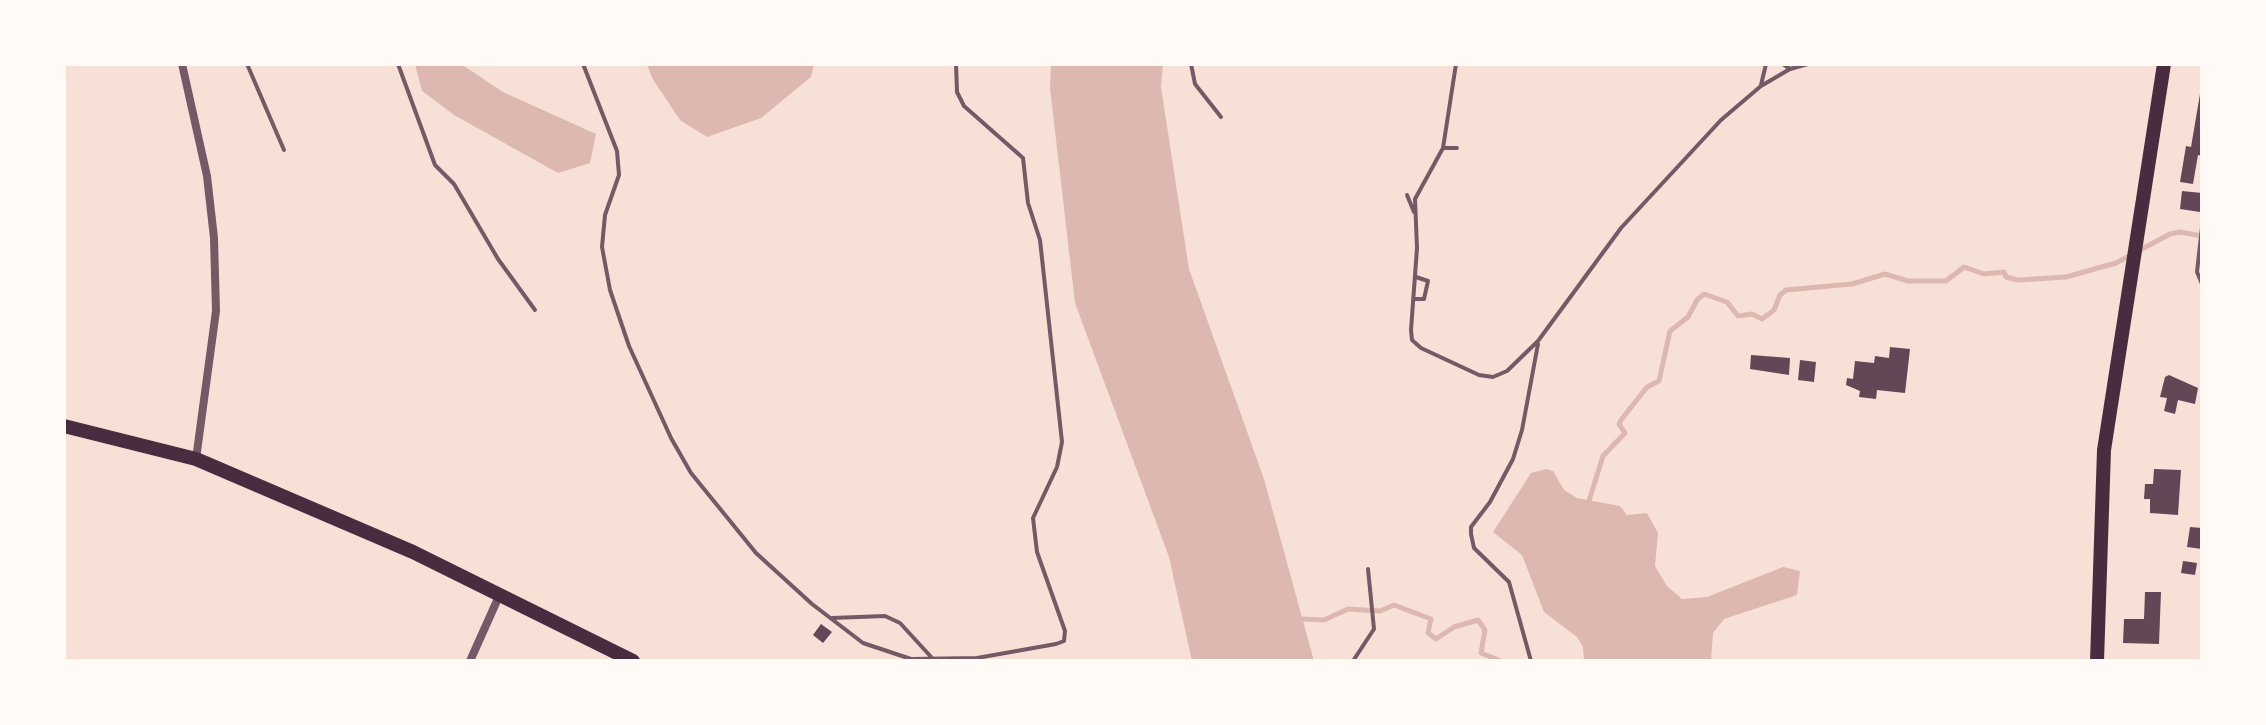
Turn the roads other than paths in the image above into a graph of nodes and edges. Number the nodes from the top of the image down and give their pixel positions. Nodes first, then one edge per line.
1 (182, 64) edge
2 (247, 64) edge
3 (398, 64) edge
4 (583, 64) edge
5 (956, 64) edge
6 (1191, 64) edge
7 (1456, 64) edge
8 (1766, 64) edge
9 (1783, 64) edge
10 (1808, 64) edge
11 (2164, 64) edge
12 (1790, 69) junction
13 (1761, 86) junction
14 (1221, 117) dead end
15 (1443, 148) junction
16 (1457, 148) dead end
17 (284, 150) dead end
18 (1407, 195) dead end
19 (1414, 214) junction
20 (2202, 228) edge
21 (2201, 239) edge
22 (1415, 277) junction
23 (2202, 284) edge
24 (1415, 288) junction
25 (1426, 290) junction
26 (1413, 299) junction
27 (535, 310) dead end
28 (1538, 341) junction
29 (64, 426) edge
30 (196, 459) junction
31 (1368, 569) dead end
32 (500, 594) junction
33 (830, 618) junction
34 (933, 659) junction
35 (470, 661) edge
36 (633, 661) edge
37 (1353, 661) edge
38 (1531, 661) edge
39 (2097, 661) edge

1 - 30 street
2 - 17 lane
3 - 27 lane
4 - 33 lane
5 - 34 lane
6 - 14 lane
7 - 15 lane
8 - 13 lane
9 - 12 lane
10 - 12 lane
11 - 39 main road
12 - 13 lane
13 - 28 lane
15 - 16 lane
15 - 19 lane
18 - 19 lane
19 - 22 lane
20 - 21 lane
21 - 23 lane
22 - 24 lane
22 - 25 lane
24 - 25 lane
24 - 26 lane
25 - 26 lane
26 - 28 lane
28 - 38 lane
29 - 30 main road
30 - 32 main road
31 - 37 lane
32 - 35 street
32 - 36 main road
33 - 34 lane
33 - 34 lane

